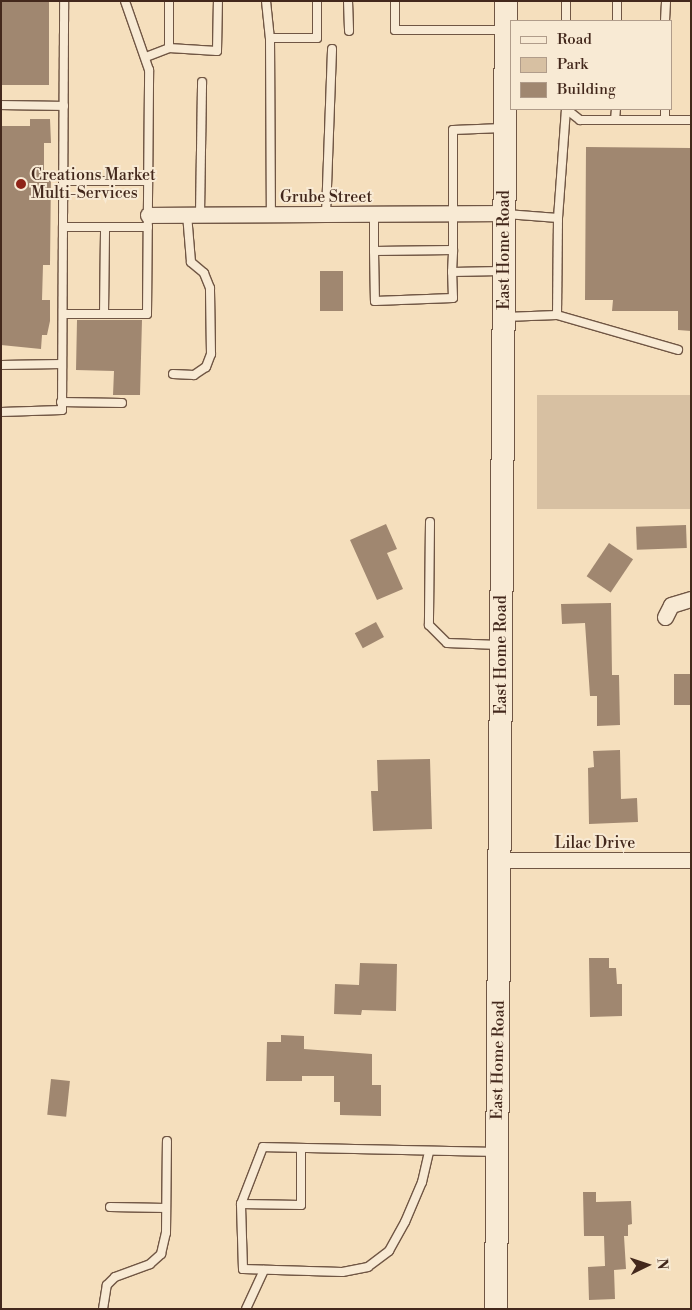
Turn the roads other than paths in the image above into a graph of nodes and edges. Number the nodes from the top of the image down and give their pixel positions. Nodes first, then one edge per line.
1 (64, 1) edge
2 (125, 1) edge
3 (169, 1) edge
4 (218, 1) edge
5 (266, 1) edge
6 (317, 1) edge
7 (348, 1) edge
8 (395, 1) edge
9 (506, 1) edge
10 (566, 1) edge
11 (617, 1) edge
12 (666, 1) edge
13 (566, 20) edge
14 (617, 20) edge
15 (666, 20) edge
16 (506, 30) junction
17 (349, 31) dead end
18 (270, 38) junction
19 (169, 48) junction
20 (332, 49) dead end
21 (146, 57) junction
22 (202, 82) dead end
23 (1, 105) edge
24 (64, 106) junction
25 (566, 110) edge
26 (567, 110) edge
27 (616, 110) edge
28 (665, 110) edge
29 (616, 120) junction
30 (665, 120) junction
31 (691, 120) edge
32 (505, 128) junction
33 (63, 181) junction
34 (148, 182) junction
35 (504, 213) junction
36 (193, 214) junction
37 (271, 214) junction
38 (326, 214) junction
39 (374, 214) junction
40 (452, 214) junction
41 (558, 218) junction
42 (148, 221) junction
43 (63, 227) junction
44 (105, 227) junction
45 (453, 250) junction
46 (374, 251) junction
47 (504, 271) junction
48 (452, 272) junction
49 (63, 314) junction
50 (104, 314) junction
51 (557, 314) junction
52 (503, 318) junction
53 (678, 350) dead end
54 (62, 364) junction
55 (1, 365) edge
56 (173, 374) dead end
57 (61, 402) junction
58 (122, 403) dead end
59 (1, 412) edge
60 (430, 522) dead end
61 (691, 599) edge
62 (665, 618) dead end
63 (501, 645) junction
64 (500, 860) junction
65 (691, 860) edge
66 (167, 1141) dead end
67 (300, 1148) junction
68 (428, 1152) junction
69 (497, 1152) junction
70 (240, 1204) junction
71 (110, 1207) dead end
72 (166, 1208) junction
73 (264, 1270) junction
74 (103, 1309) edge
75 (246, 1309) edge
76 (496, 1309) edge

1 - 24 lane
2 - 21 lane
3 - 19 lane
4 - 19 lane
5 - 18 lane
6 - 18 lane
7 - 17 lane
8 - 16 lane
9 - 16 street, East Home Road
10 - 13 lane
11 - 14 lane
12 - 15 lane
16 - 32 street, East Home Road
18 - 37 lane
19 - 21 lane
20 - 38 lane
21 - 34 lane
22 - 36 lane
23 - 24 lane
24 - 33 lane
25 - 41 lane
26 - 29 lane
27 - 29 lane
28 - 30 lane
29 - 30 lane
30 - 31 lane
32 - 35 street, East Home Road
32 - 40 lane
33 - 34 lane
33 - 43 lane
34 - 42 lane
35 - 40 street, Grube Street
35 - 41 lane
35 - 47 street, East Home Road
36 - 37 street, Grube Street
36 - 42 street, Grube Street
36 - 56 lane
37 - 38 street, Grube Street
38 - 39 street, Grube Street
39 - 40 street, Grube Street
39 - 46 lane
40 - 45 lane
41 - 51 lane
42 - 44 lane
42 - 50 lane
43 - 44 lane
43 - 49 lane
44 - 50 lane
45 - 46 lane
45 - 48 lane
46 - 48 lane
47 - 48 lane
47 - 52 street, East Home Road
49 - 50 lane
49 - 54 lane
51 - 52 lane
51 - 53 lane
52 - 63 street, East Home Road
54 - 55 lane
54 - 57 lane
57 - 58 lane
57 - 59 lane
60 - 63 lane
61 - 62 street
63 - 64 street, East Home Road
64 - 65 street, Lilac Drive
64 - 69 street, East Home Road
66 - 72 lane
67 - 68 lane
67 - 70 lane
67 - 70 lane
68 - 69 lane
68 - 73 lane
69 - 76 street, East Home Road
70 - 73 lane
71 - 72 lane
72 - 74 lane
73 - 75 lane

